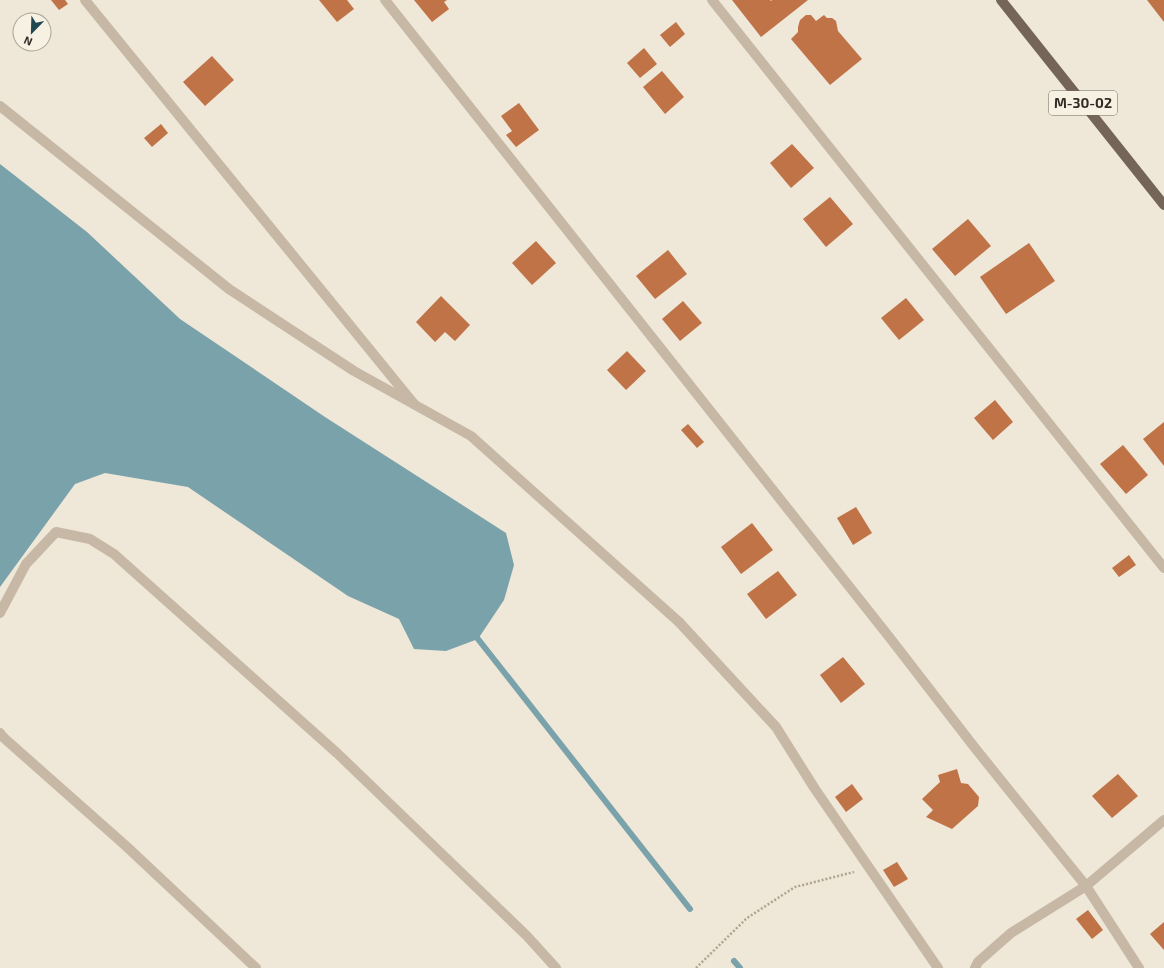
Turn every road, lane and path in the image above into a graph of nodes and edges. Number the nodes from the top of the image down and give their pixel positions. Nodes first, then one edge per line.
1 (85, 0) edge
2 (385, 0) edge
3 (712, 0) edge
4 (1001, 0) edge
5 (0, 106) edge
6 (1164, 205) edge
7 (414, 404) junction
8 (1164, 568) edge
9 (0, 613) edge
10 (0, 732) edge
11 (1164, 820) edge
12 (869, 868) junction
13 (1086, 886) junction
14 (256, 968) edge
15 (556, 968) edge
16 (696, 968) edge
17 (938, 968) edge
18 (975, 968) edge
19 (1139, 968) edge

1 - 7 street
2 - 13 street
3 - 8 street
4 - 6 main road, М-30-02
5 - 7 street
7 - 12 street
9 - 15 street
10 - 14 street
11 - 13 street
12 - 16 path
12 - 17 street
13 - 18 street
13 - 19 street

